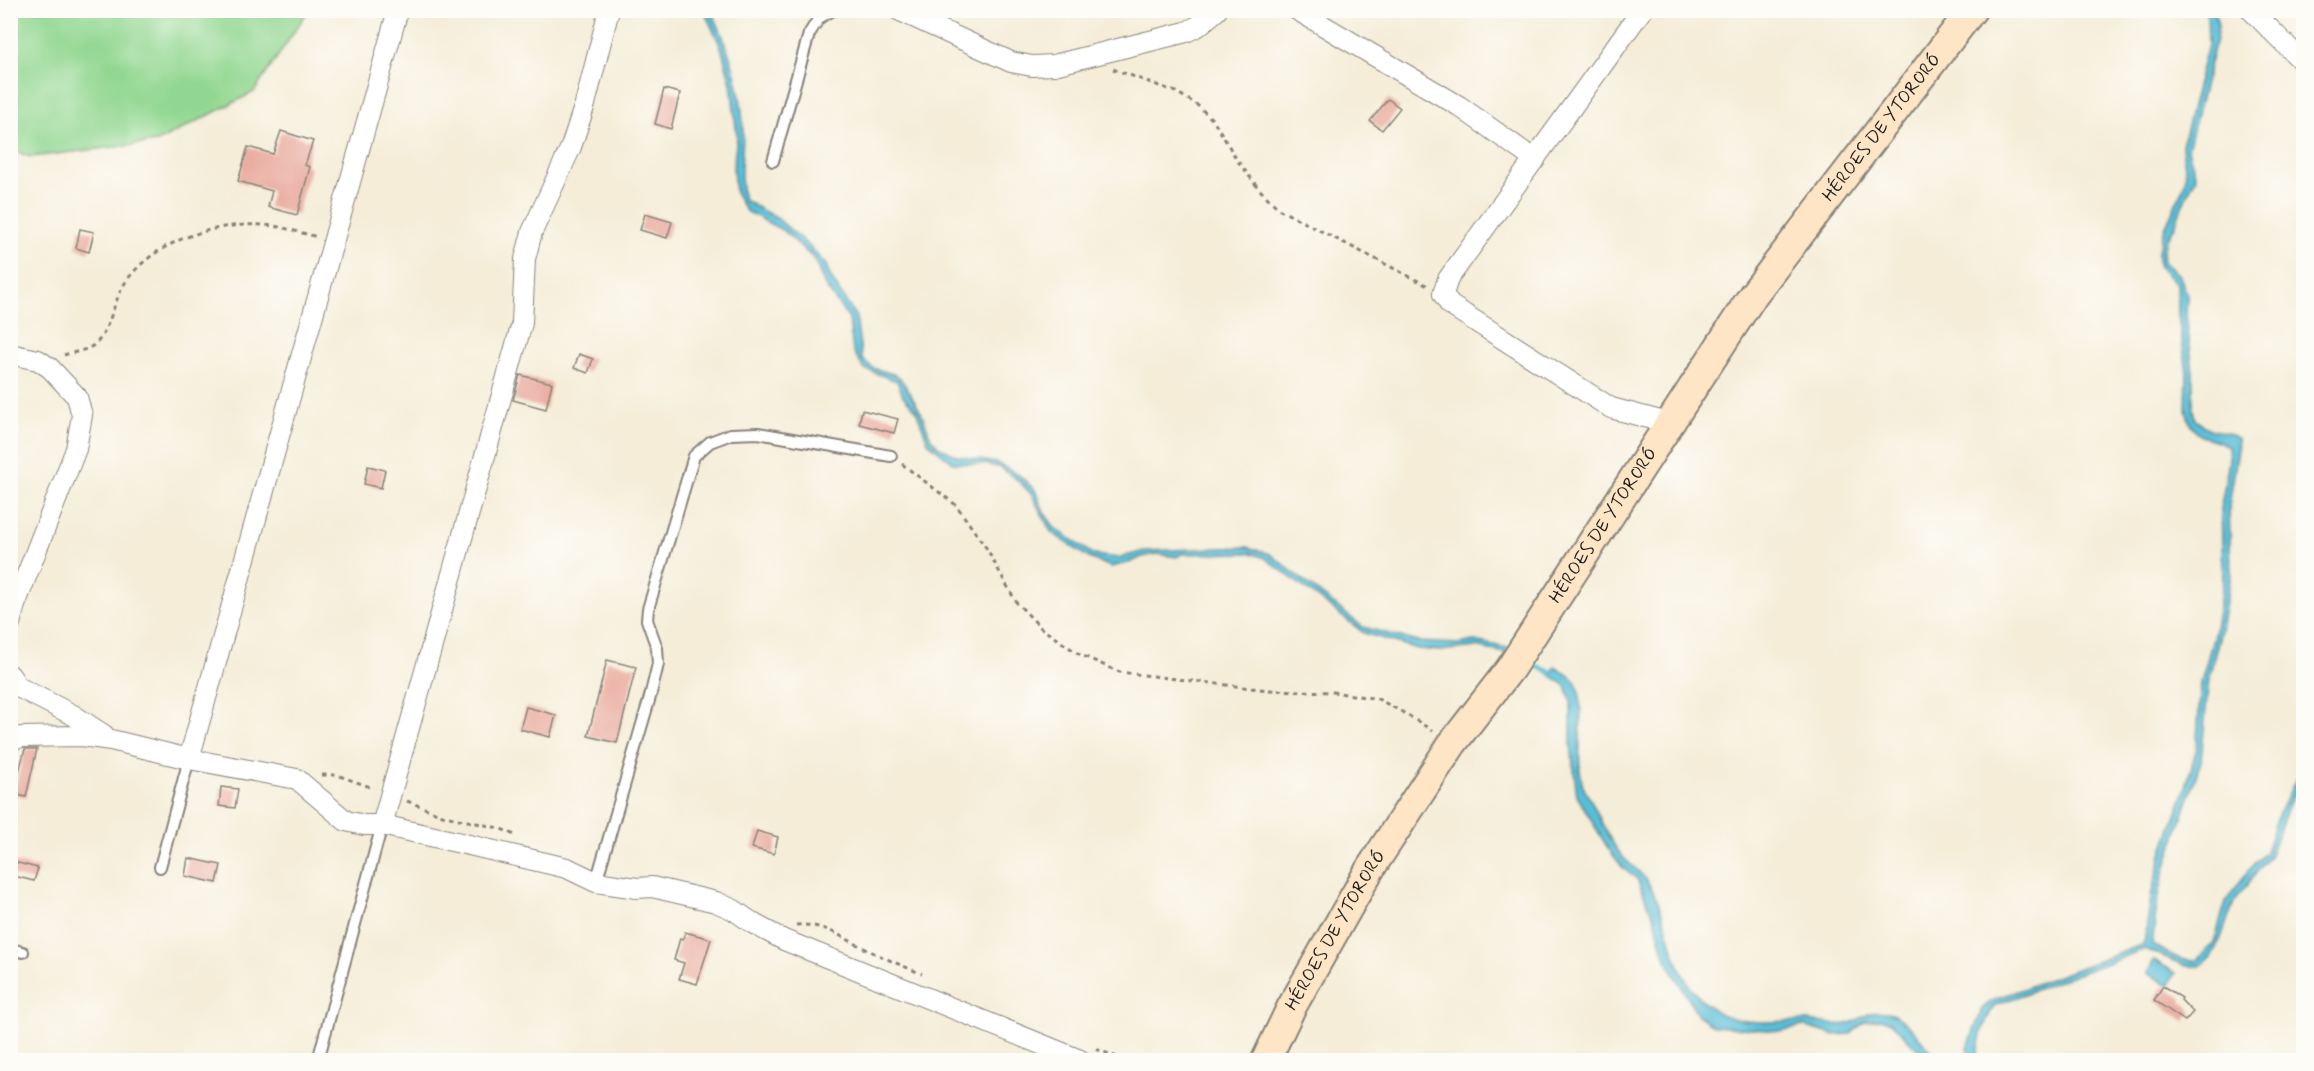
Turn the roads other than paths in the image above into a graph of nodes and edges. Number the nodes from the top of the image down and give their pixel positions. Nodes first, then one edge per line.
1 (398, 10) edge
2 (609, 10) edge
3 (833, 10) edge
4 (898, 10) edge
5 (1217, 10) edge
6 (1297, 10) edge
7 (1642, 10) edge
8 (1972, 10) edge
9 (2251, 10) edge
10 (2304, 63) edge
11 (1535, 160) junction
12 (774, 161) dead end
13 (10, 354) edge
14 (1668, 423) junction
15 (891, 456) road end
16 (10, 623) edge
17 (10, 675) edge
18 (14, 738) edge
19 (111, 740) junction
20 (189, 759) junction
21 (382, 825) junction
22 (160, 867) dead end
23 (596, 882) junction
24 (10, 949) edge
25 (23, 952) dead end
26 (318, 1060) edge
27 (1080, 1060) edge
28 (1266, 1060) edge

1 - 20 street
2 - 21 street
3 - 12 lane
4 - 5 street
6 - 11 street
7 - 11 street
8 - 14 main road, HÉROES DE YTORORÓ
9 - 10 street
11 - 14 street
13 - 16 street
14 - 28 main road, HÉROES DE YTORORÓ
15 - 23 lane
17 - 19 street
18 - 19 street
19 - 20 street
20 - 21 street
20 - 22 lane
21 - 23 street
21 - 26 lane
23 - 27 street
24 - 25 lane

